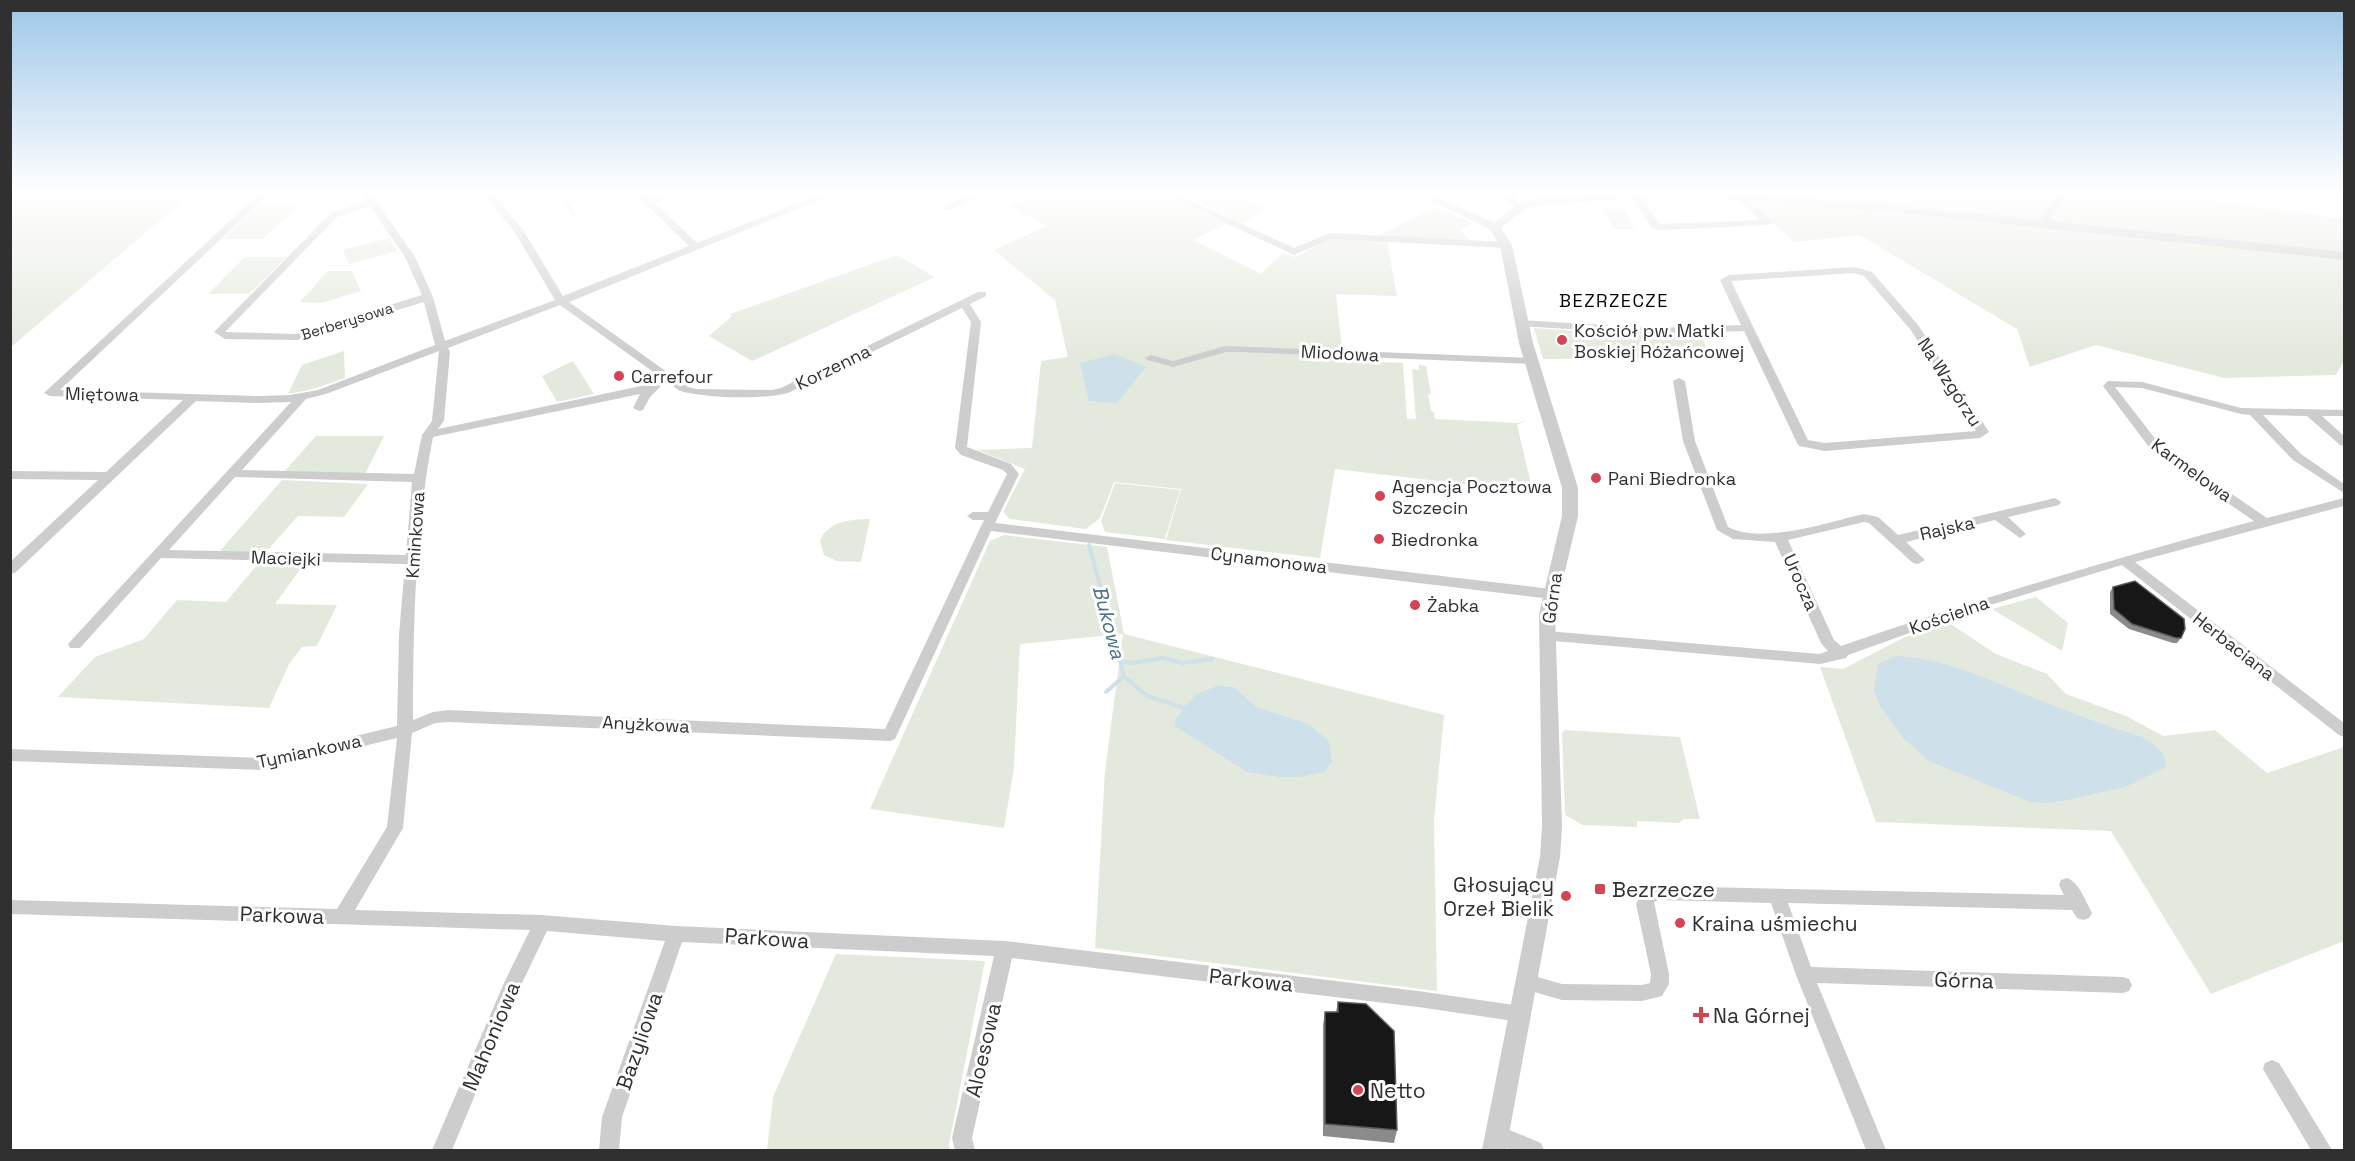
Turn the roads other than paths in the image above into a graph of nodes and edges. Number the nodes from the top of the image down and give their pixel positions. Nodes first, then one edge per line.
1 (206, 248) edge
2 (301, 248) edge
3 (404, 248) edge
4 (529, 248) edge
5 (696, 248) edge
6 (1286, 248) edge
7 (1303, 248) edge
8 (1507, 248) edge
9 (2274, 248) edge
10 (2344, 256) edge
11 (982, 294) dead end
12 (428, 297) junction
13 (561, 301) junction
14 (962, 304) junction
15 (1521, 323) junction
16 (1746, 328) junction
17 (441, 346) junction
18 (1151, 358) dead end
19 (1532, 361) junction
20 (669, 379) junction
21 (1679, 381) dead end
22 (651, 388) junction
23 (193, 397) junction
24 (301, 398) junction
25 (639, 408) dead end
26 (2254, 412) junction
27 (2310, 412) junction
28 (2344, 413) edge
29 (428, 435) junction
30 (2344, 442) edge
31 (231, 473) junction
32 (10, 475) edge
33 (109, 476) junction
34 (419, 478) junction
35 (2344, 489) edge
36 (2055, 502) dead end
37 (2344, 502) edge
38 (973, 516) dead end
39 (1998, 516) junction
40 (990, 521) junction
41 (2264, 522) junction
42 (2020, 534) dead end
43 (1780, 538) junction
44 (1896, 540) junction
45 (158, 554) junction
46 (413, 559) junction
47 (1918, 560) dead end
48 (2124, 560) junction
49 (10, 570) edge
50 (1551, 594) junction
51 (1547, 636) junction
52 (75, 644) dead end
53 (1841, 654) junction
54 (405, 730) junction
55 (2344, 731) edge
56 (10, 756) edge
57 (2067, 885) dead end
58 (1777, 896) junction
59 (10, 907) edge
60 (342, 916) junction
61 (542, 923) junction
62 (676, 934) junction
63 (1005, 949) junction
64 (1805, 975) junction
65 (1527, 982) junction
66 (2123, 985) dead end
67 (1521, 1014) junction
68 (2272, 1069) dead end
69 (1496, 1143) edge
70 (442, 1150) edge
71 (609, 1150) edge
72 (965, 1150) edge
73 (1533, 1150) edge
74 (1876, 1150) edge
75 (2322, 1150) edge

1 - 23 street, Miętowa
2 - 12 street, Berberysowa
3 - 12 street, Kminkowa
4 - 13 street
5 - 13 street
6 - 7 street
8 - 15 street, Górna
9 - 10 street
11 - 14 street, Korzenna
12 - 17 street, Kminkowa
13 - 17 street
13 - 20 street
14 - 20 street, Korzenna
14 - 40 street
15 - 16 street
15 - 19 street, Górna
16 - 16 street, Na Wzgórzu
17 - 24 street
17 - 29 street, Kminkowa
18 - 19 street, Miodowa
19 - 50 street, Górna
20 - 22 street
21 - 43 street, Urocza
22 - 25 street
22 - 29 street
23 - 24 street
23 - 33 street
24 - 31 street
26 - 27 street, Karmelowa
26 - 35 street
26 - 41 street, Karmelowa
27 - 28 street, Karmelowa
27 - 30 street
29 - 34 street, Kminkowa
31 - 34 street
31 - 45 street
32 - 33 street
33 - 49 street
34 - 46 street, Kminkowa
36 - 39 street, Rajska
37 - 41 street, Kościelna
38 - 40 street, Cynamonowa
39 - 42 street, Rajska
39 - 44 street, Rajska
40 - 50 street, Cynamonowa
40 - 54 street, Anyżkowa
41 - 48 street, Kościelna
43 - 44 street, Rajska
43 - 53 street, Urocza
44 - 47 street, Rajska
45 - 46 street, Maciejki
45 - 52 street
46 - 54 street, Kminkowa
48 - 53 street, Kościelna
48 - 55 street, Herbaciana
50 - 51 street, Górna
51 - 53 street, Kościelna
51 - 65 street, Górna
54 - 56 street, Tymiankowa
54 - 60 street
57 - 58 street
58 - 64 street
58 - 65 street
59 - 60 street, Parkowa
60 - 61 street, Parkowa
61 - 62 street, Parkowa
61 - 70 street, Mahoniowa
62 - 63 street, Parkowa
62 - 71 street, Bazyliowa
63 - 67 street, Parkowa
63 - 72 street, Aloesowa
64 - 66 street, Górna
64 - 74 street
65 - 67 street, Górna
67 - 69 street, Górna
68 - 75 street
69 - 73 street

